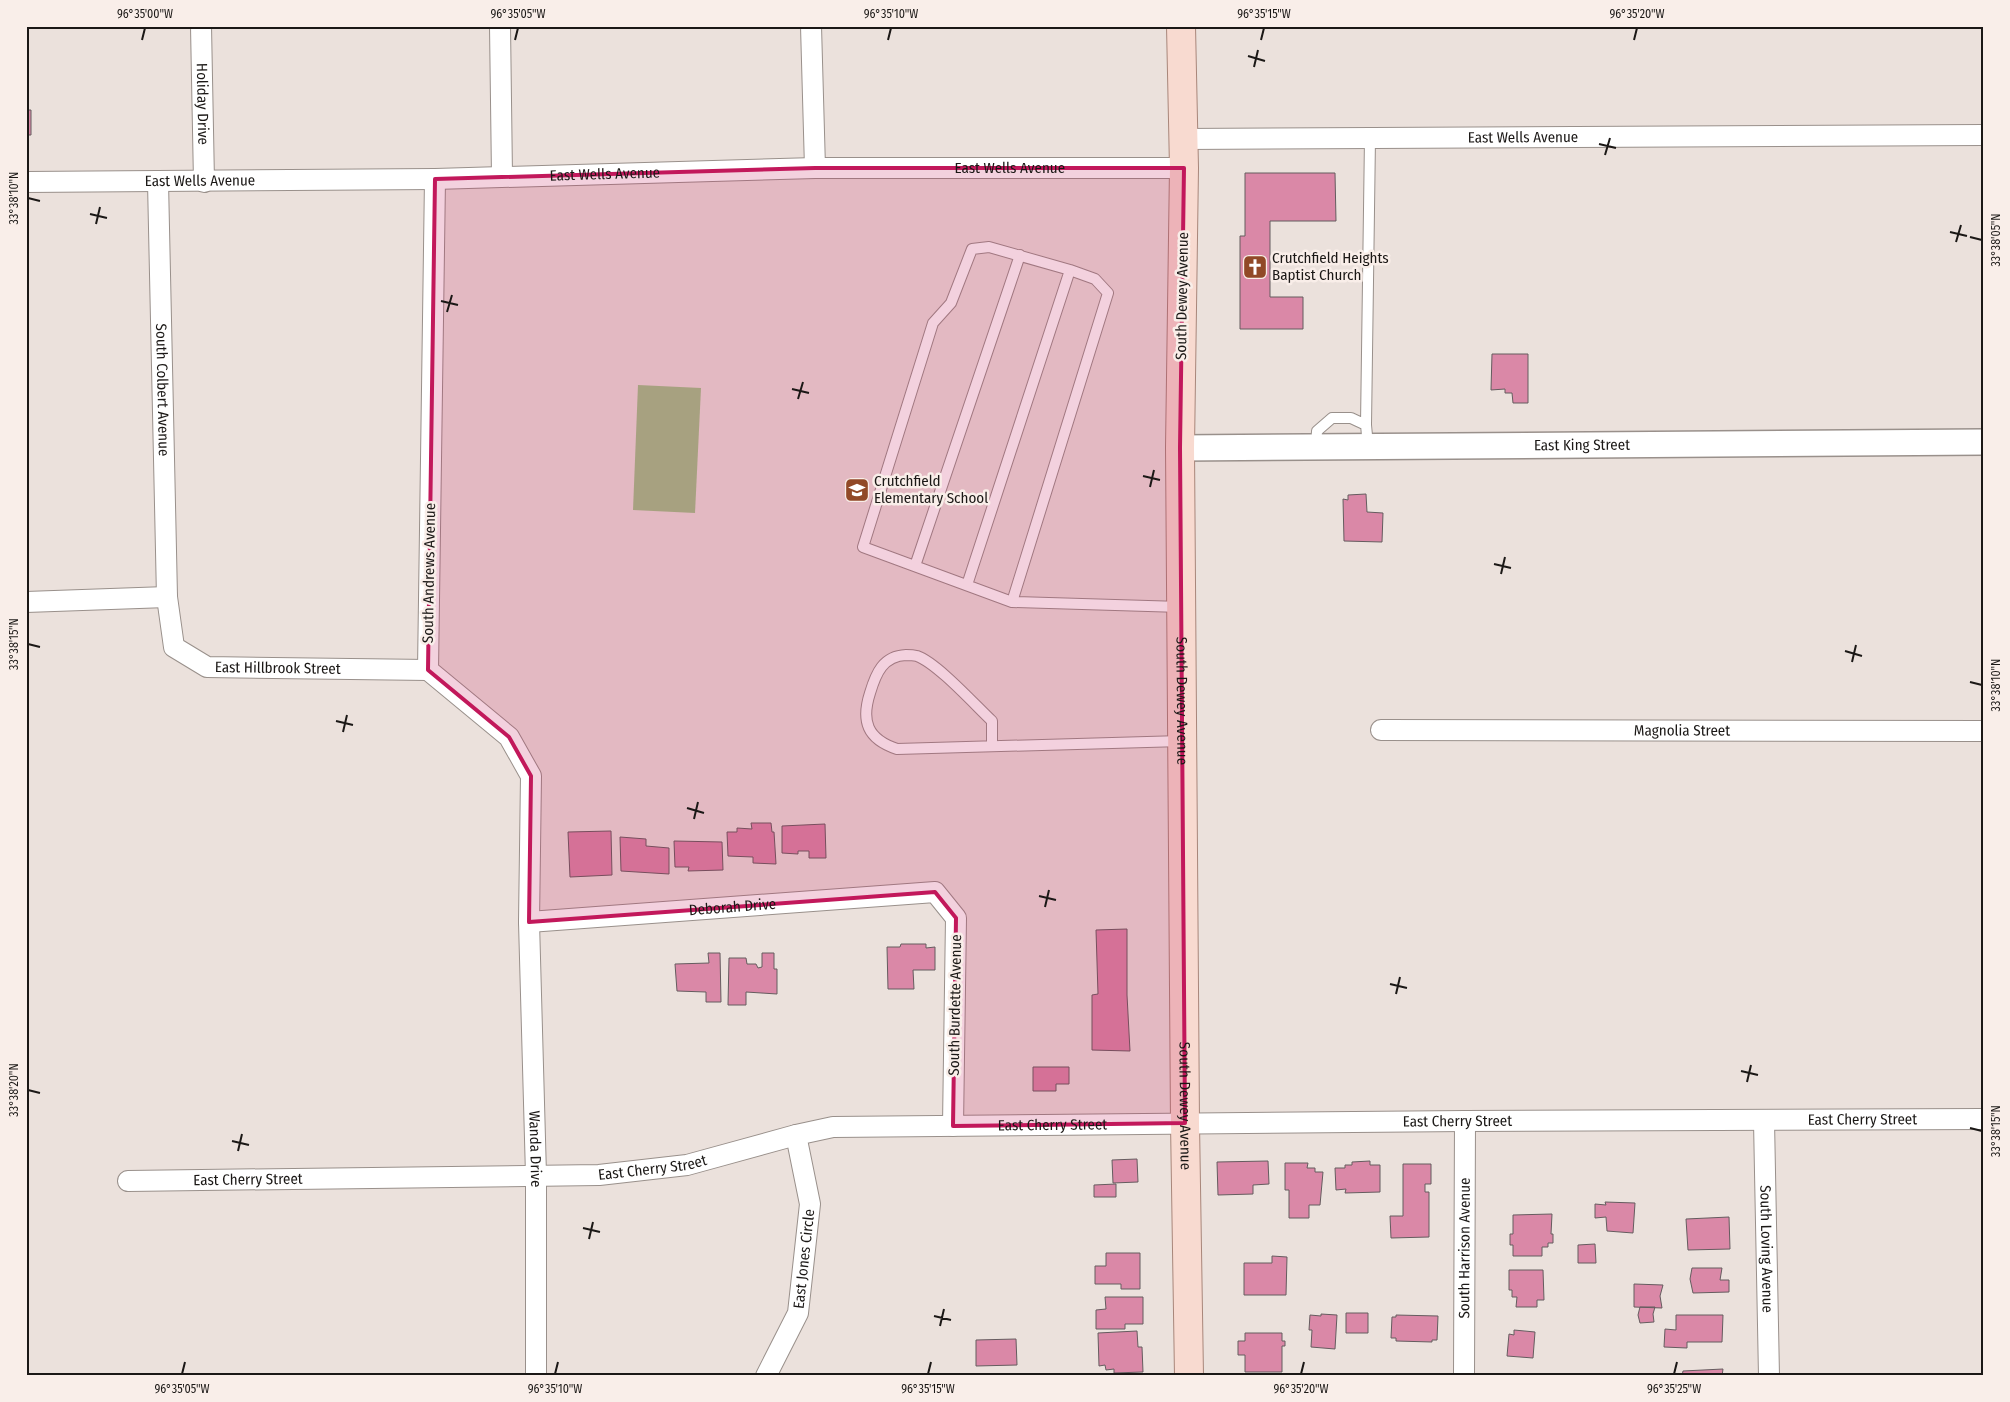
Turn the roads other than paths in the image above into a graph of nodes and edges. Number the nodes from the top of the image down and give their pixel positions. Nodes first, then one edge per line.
1 (201, 26) edge
2 (500, 26) edge
3 (811, 26) edge
4 (1181, 26) edge
5 (1984, 135) edge
6 (1370, 138) junction
7 (1183, 139) junction
8 (815, 168) junction
9 (1184, 168) junction
10 (502, 176) junction
11 (435, 179) junction
12 (26, 182) edge
13 (158, 182) junction
14 (204, 182) junction
15 (1020, 255) junction
16 (1070, 270) junction
17 (1367, 436) junction
18 (1984, 442) edge
19 (1180, 448) junction
20 (915, 566) junction
21 (967, 585) junction
22 (167, 597) junction
23 (26, 602) edge
24 (1012, 602) junction
25 (1182, 608) junction
26 (428, 670) junction
27 (1381, 730) dead end
28 (1984, 731) edge
29 (1183, 741) junction
30 (992, 745) junction
31 (934, 892) joint
32 (529, 922) junction
33 (1984, 1119) edge
34 (1465, 1121) junction
35 (1764, 1121) junction
36 (1185, 1123) junction
37 (953, 1126) junction
38 (796, 1135) junction
39 (536, 1175) junction
40 (128, 1181) dead end
41 (536, 1376) edge
42 (766, 1376) edge
43 (1189, 1376) edge
44 (1464, 1376) edge
45 (1769, 1376) edge

1 - 14 street, Holiday Drive
2 - 10 street
3 - 8 street
4 - 7 main road, South Dewey Avenue
5 - 6 street, East Wells Avenue
6 - 7 street, East Wells Avenue
6 - 17 lane
7 - 9 main road, South Dewey Avenue
8 - 9 street, East Wells Avenue
8 - 10 street, East Wells Avenue
9 - 19 main road, South Dewey Avenue
10 - 11 street, East Wells Avenue
11 - 14 street, East Wells Avenue
11 - 26 street, South Andrews Avenue
12 - 13 street, East Wells Avenue
13 - 14 street, East Wells Avenue
13 - 22 street, South Colbert Avenue
15 - 16 lane
15 - 20 lane
15 - 20 lane
16 - 21 lane
16 - 24 lane
17 - 18 street, East King Street
17 - 19 street, East King Street
19 - 25 main road, South Dewey Avenue
20 - 21 lane
21 - 24 lane
22 - 23 street
22 - 26 street, East Hillbrook Street
24 - 25 lane
25 - 29 main road, South Dewey Avenue
26 - 32 street
27 - 28 street, Magnolia Street
29 - 30 lane
29 - 36 main road, South Dewey Avenue
30 - 30 lane
31 - 32 street, Deborah Drive
31 - 37 street, South Burdette Avenue
32 - 39 street, Wanda Drive
33 - 35 street, East Cherry Street
34 - 35 street, East Cherry Street
34 - 36 street, East Cherry Street
34 - 44 street, South Harrison Avenue
35 - 45 street, South Loving Avenue
36 - 37 street, East Cherry Street
36 - 43 main road, South Dewey Avenue
37 - 38 street, East Cherry Street
38 - 39 street, East Cherry Street
38 - 42 street, East Jones Circle
39 - 40 street, East Cherry Street
39 - 41 street, Wanda Drive

